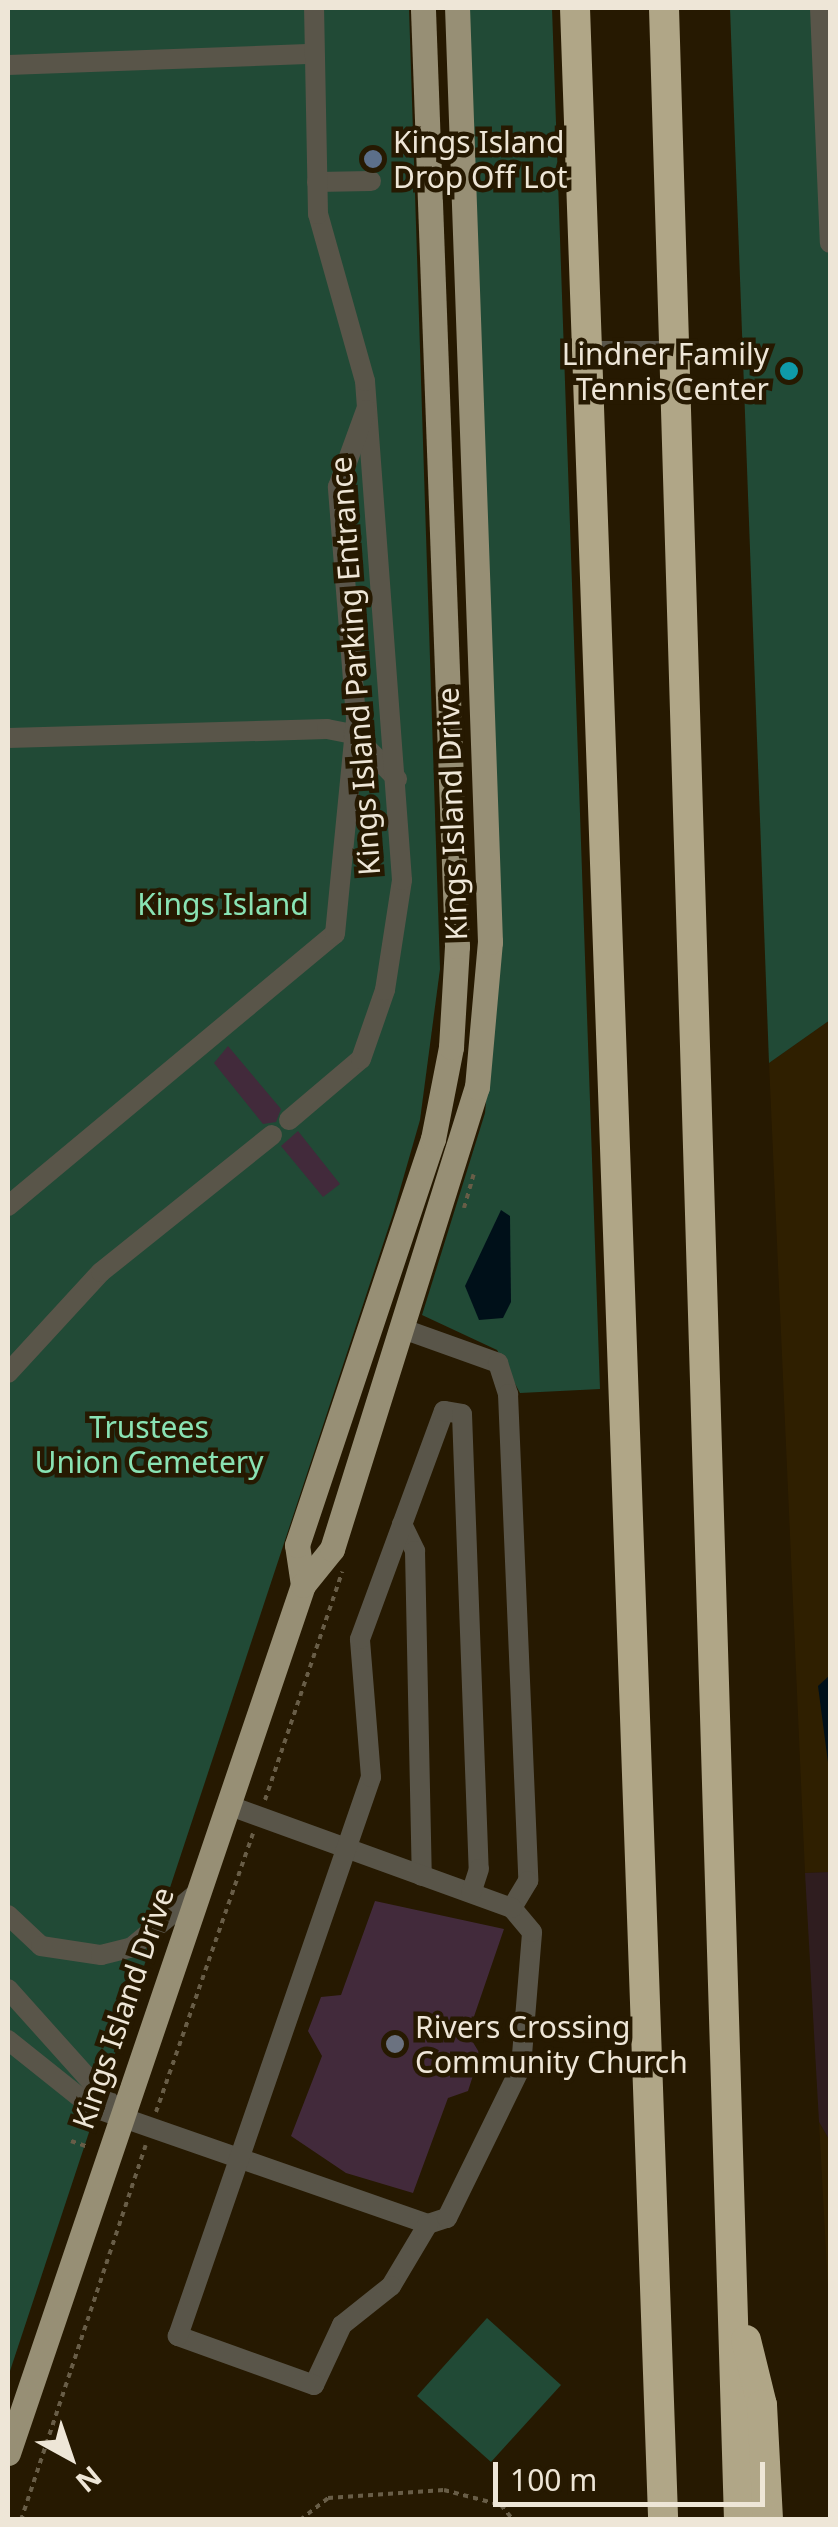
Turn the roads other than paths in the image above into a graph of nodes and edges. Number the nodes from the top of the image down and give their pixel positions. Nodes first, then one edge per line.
1 (314, 8) edge
2 (423, 8) edge
3 (457, 8) edge
4 (575, 8) edge
5 (664, 8) edge
6 (820, 8) edge
7 (314, 54) junction
8 (8, 65) edge
9 (827, 178) edge
10 (372, 181) dead end
11 (317, 182) junction
12 (830, 243) edge
13 (588, 351) junction
14 (675, 351) junction
15 (367, 408) junction
16 (344, 466) junction
17 (373, 495) junction
18 (353, 734) junction
19 (8, 738) edge
20 (397, 779) junction
21 (290, 1120) dead end
22 (272, 1135) dead end
23 (8, 1206) edge
24 (406, 1330) junction
25 (8, 1373) edge
26 (402, 1524) junction
27 (303, 1585) junction
28 (227, 1805) junction
29 (346, 1848) junction
30 (422, 1876) junction
31 (196, 1894) junction
32 (471, 1894) junction
33 (512, 1908) junction
34 (8, 1915) edge
35 (8, 1989) edge
36 (8, 2040) edge
37 (121, 2116) junction
38 (238, 2158) junction
39 (428, 2224) junction
40 (730, 2274) junction
41 (8, 2453) edge
42 (663, 2520) edge
43 (739, 2520) edge
44 (768, 2520) edge

1 - 7 lane, Kings Island Parking Entrance
2 - 27 main road, Kings Island Drive
3 - 24 main road, Kings Island Drive
4 - 13 highway
5 - 14 highway
6 - 9 lane
7 - 8 lane
7 - 11 lane, Kings Island Parking Entrance
9 - 12 lane
10 - 11 lane
11 - 15 lane, Kings Island Parking Entrance
13 - 14 lane
13 - 42 highway
14 - 40 highway
15 - 16 lane
15 - 17 lane, Kings Island Parking Entrance
16 - 17 lane
16 - 18 lane
17 - 20 lane, Kings Island Parking Entrance
18 - 19 lane
18 - 20 lane
18 - 23 lane
20 - 21 lane, Kings Island Parking Entrance
22 - 25 lane
24 - 27 main road, Kings Island Drive
24 - 33 lane
26 - 29 lane
26 - 30 lane
26 - 32 lane
27 - 28 main road, Kings Island Drive
28 - 29 lane
28 - 31 main road, Kings Island Drive
29 - 30 lane
29 - 38 lane
30 - 32 lane
31 - 34 lane
31 - 37 main road, Kings Island Drive
32 - 33 lane
33 - 39 lane
35 - 37 lane
36 - 37 lane
37 - 38 lane
37 - 41 main road, Kings Island Drive
38 - 39 lane
38 - 39 lane
40 - 43 highway
40 - 44 highway

